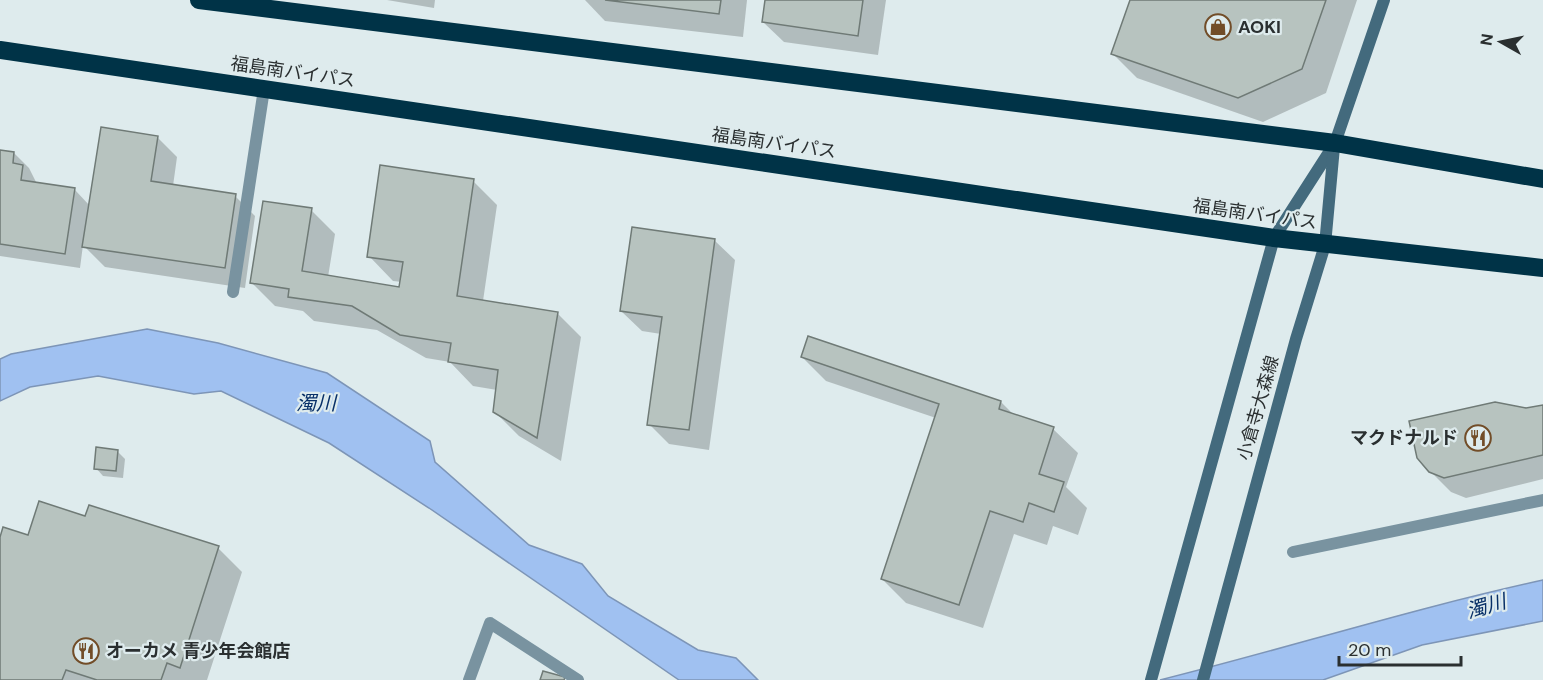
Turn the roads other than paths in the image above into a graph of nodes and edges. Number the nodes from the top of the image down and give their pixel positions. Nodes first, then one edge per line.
1 (199, 0) edge
2 (1384, 0) edge
3 (270, 5) edge
4 (0, 50) edge
5 (264, 89) junction
6 (1335, 143) junction
7 (1543, 179) edge
8 (1274, 238) junction
9 (1325, 245) junction
10 (1543, 268) edge
11 (233, 292) dead end
12 (1543, 500) edge
13 (1293, 552) dead end
14 (469, 680) edge
15 (578, 680) edge
16 (1151, 680) edge
17 (1203, 680) edge

1 - 3 highway
2 - 6 street
3 - 6 highway
4 - 5 highway, 福島南バイパス
5 - 8 highway, 福島南バイパス
5 - 11 street
6 - 7 highway
6 - 8 street
6 - 9 street, 小倉寺大森線
8 - 9 highway, 福島南バイパス
8 - 16 street
9 - 10 highway, 福島南バイパス
9 - 17 street, 小倉寺大森線
12 - 13 street
14 - 15 street

